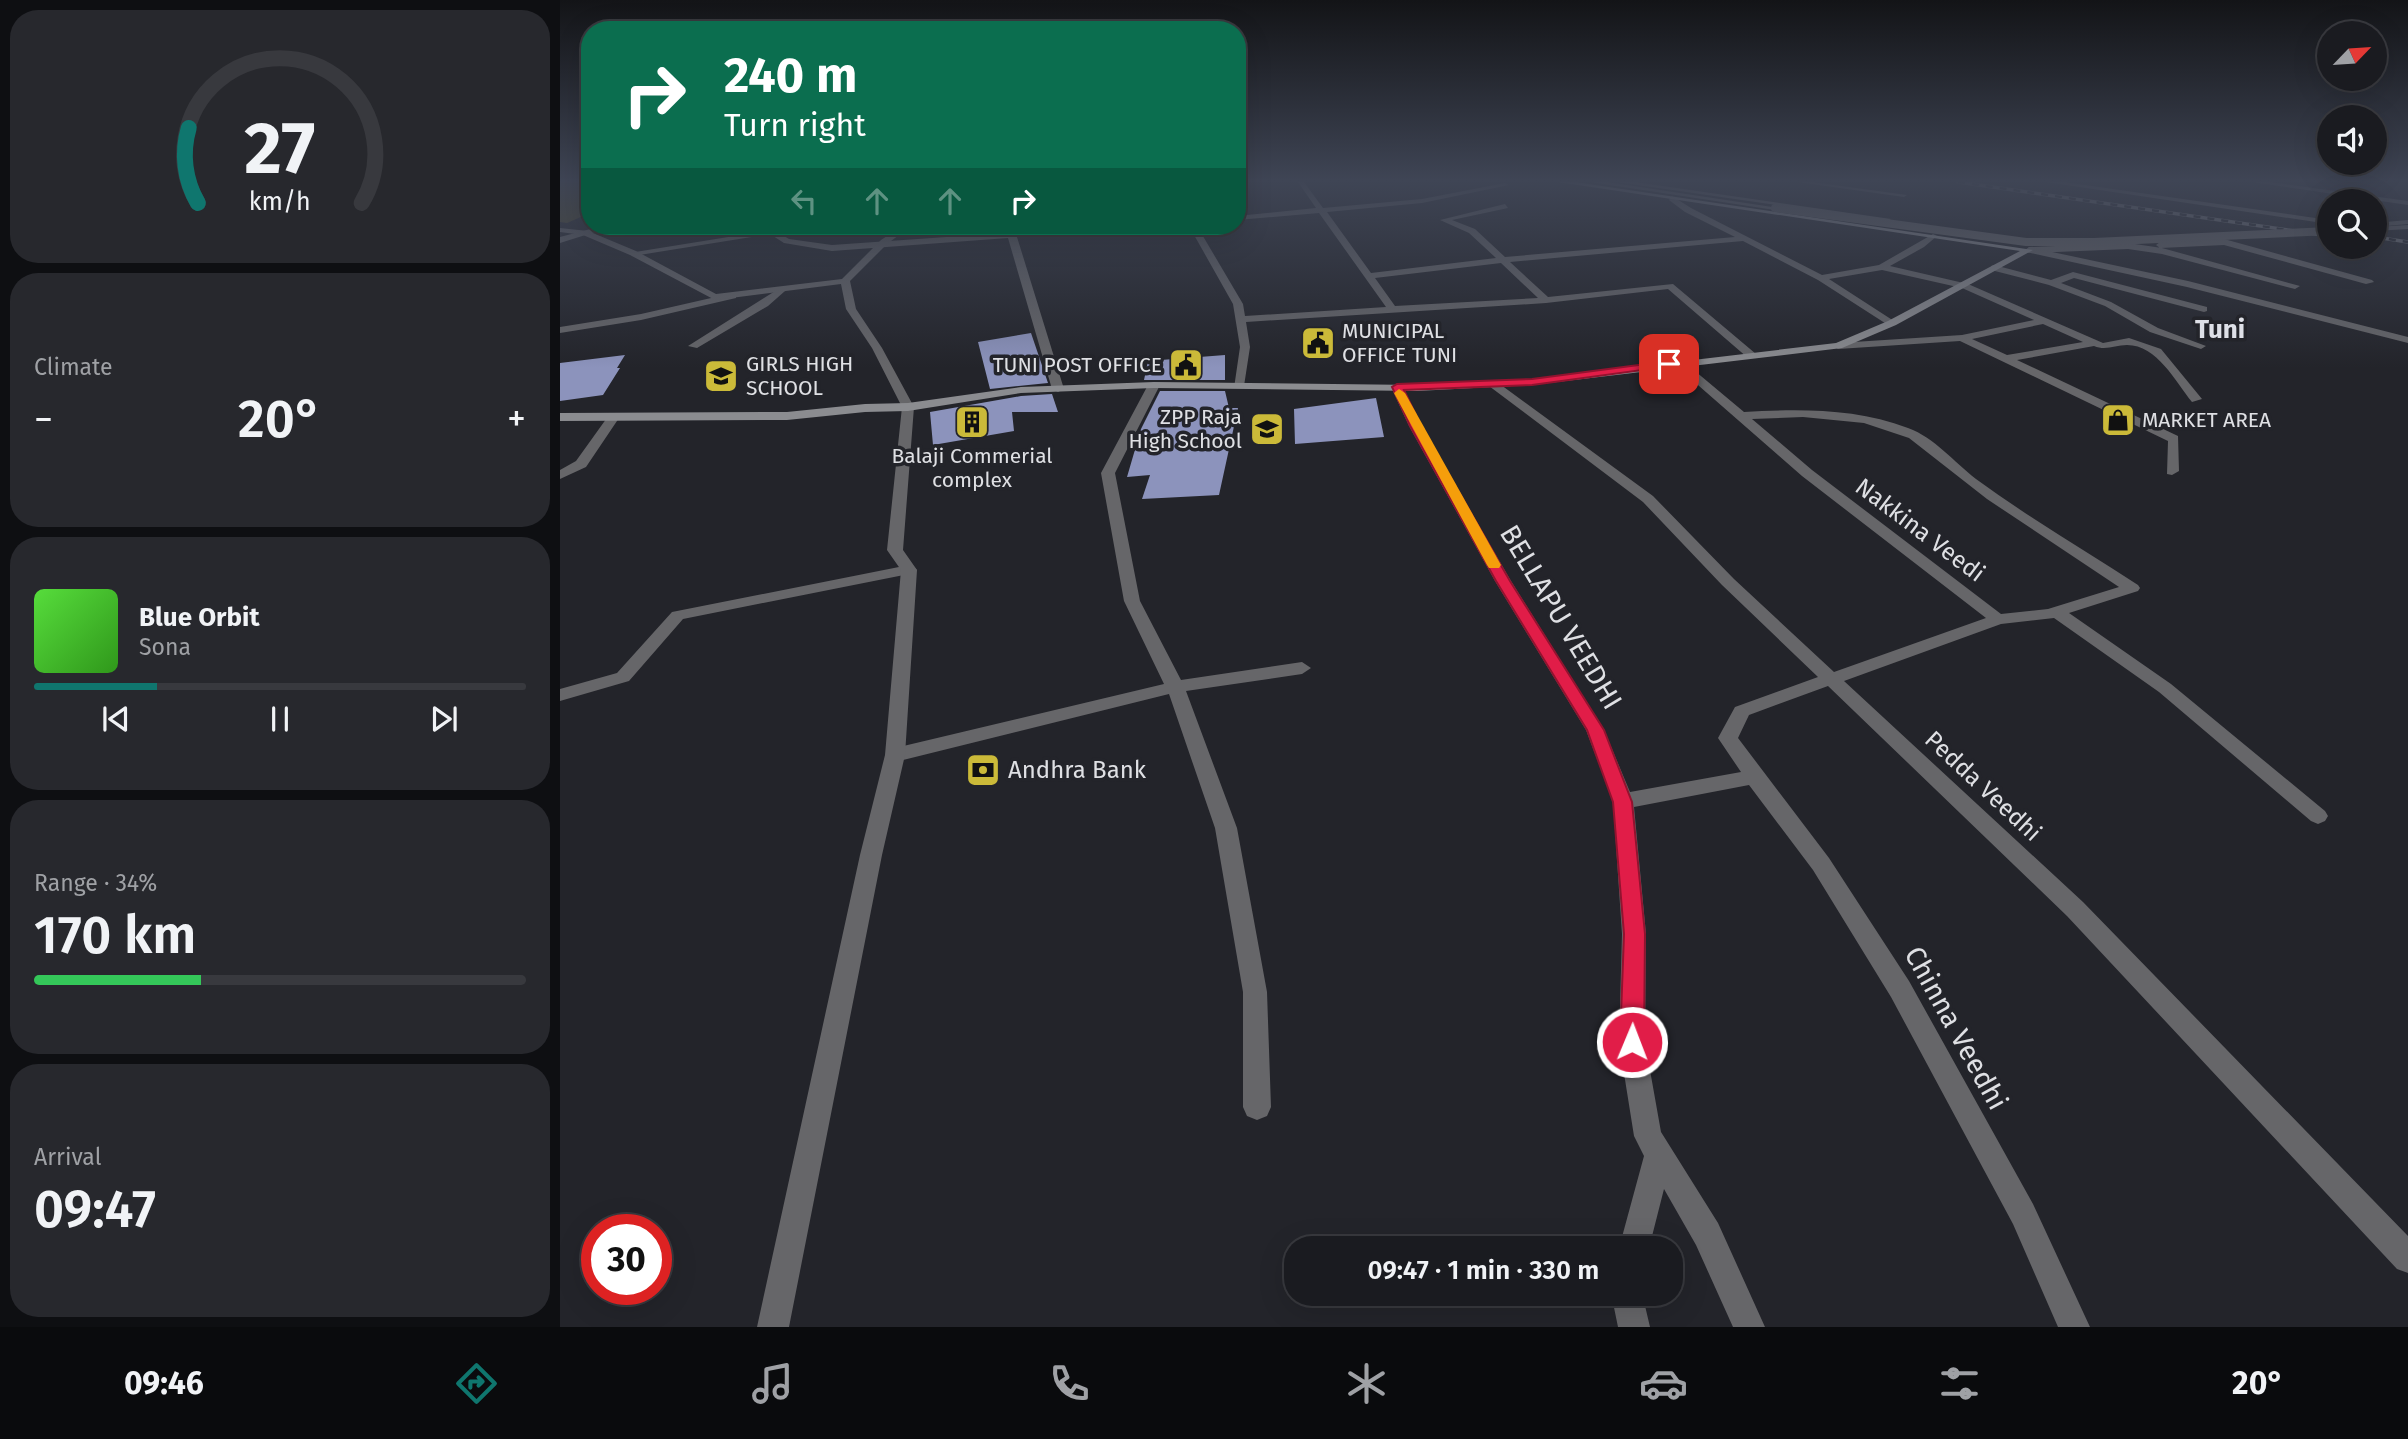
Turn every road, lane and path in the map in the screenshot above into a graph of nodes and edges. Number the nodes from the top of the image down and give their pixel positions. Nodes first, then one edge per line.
1 (611, 244) edge
2 (690, 244) edge
3 (806, 244) edge
4 (897, 244) edge
5 (1014, 244) edge
6 (1203, 244) edge
7 (1346, 244) edge
8 (1484, 244) edge
9 (1686, 244) edge
10 (1753, 244) edge
11 (1924, 244) edge
12 (1987, 244) edge
13 (2187, 244) edge
14 (2231, 244) edge
15 (881, 245) junction
16 (2128, 247) junction
17 (2029, 250) junction
18 (633, 253) junction
19 (1500, 260) junction
20 (1882, 267) junction
21 (1994, 268) junction
22 (1369, 275) junction
23 (1821, 278) junction
24 (845, 281) junction
25 (2052, 282) junction
26 (2369, 282) dead end
27 (1965, 286) junction
28 (2295, 286) dead end
29 (780, 290) junction
30 (733, 296) junction
31 (1546, 300) junction
32 (1392, 309) junction
33 (2204, 309) dead end
34 (1240, 318) junction
35 (2044, 321) junction
36 (1892, 323) junction
37 (560, 330) edge
38 (1962, 338) junction
39 (2408, 340) edge
40 (2095, 343) junction
41 (693, 346) dead end
42 (1838, 346) junction
43 (2202, 346) dead end
44 (1752, 356) junction
45 (2008, 358) junction
46 (1679, 363) junction
47 (1493, 384) junction
48 (1154, 385) junction
49 (1238, 386) junction
50 (1397, 387) junction
51 (1058, 389) junction
52 (2196, 399) dead end
53 (908, 407) junction
54 (1741, 416) junction
55 (560, 418) edge
56 (613, 418) junction
57 (2172, 471) dead end
58 (560, 475) edge
59 (909, 570) junction
60 (2056, 612) junction
61 (1998, 619) junction
62 (1302, 668) dead end
63 (1832, 680) junction
64 (1175, 687) junction
65 (560, 695) edge
66 (895, 755) junction
67 (1754, 777) junction
68 (1623, 802) junction
69 (2318, 816) dead end
70 (1257, 1107) dead end
71 (1659, 1154) junction
72 (1637, 1236) edge
73 (2408, 1258) edge
74 (1629, 1306) edge
75 (773, 1327) edge
76 (1633, 1327) edge
77 (1749, 1327) edge
78 (2074, 1327) edge

1 - 18 street
2 - 18 street
3 - 15 street
4 - 15 street
5 - 51 street
6 - 34 street
7 - 22 street
8 - 19 street
9 - 19 street
10 - 23 street
11 - 20 street
12 - 17 main road
13 - 16 street
14 - 26 street
15 - 24 street
16 - 17 street
16 - 28 street
17 - 21 main road
17 - 39 street
18 - 30 street
19 - 22 street
19 - 31 street
20 - 23 street
20 - 27 street
21 - 25 street
21 - 27 main road
22 - 32 street
23 - 36 street
24 - 29 street
24 - 53 street
25 - 33 street
25 - 43 street
27 - 35 street
27 - 36 main road
29 - 30 street
29 - 41 street
30 - 37 street
31 - 32 street
31 - 44 street
32 - 34 street
34 - 49 street
35 - 38 street
35 - 40 street
36 - 42 main road
38 - 42 street
38 - 45 street
40 - 45 street
40 - 52 street
42 - 44 main road
44 - 46 main road
45 - 57 street
46 - 47 main road
46 - 54 street, Nakkina Veedi
47 - 50 main road
47 - 63 street, Pedda Veedhi
48 - 49 main road
48 - 51 main road
48 - 64 street
49 - 50 main road
50 - 68 street, BELLAPU VEEDHI
51 - 53 main road
53 - 56 main road
53 - 59 street
54 - 60 street
54 - 61 street, Nakkina Veedi
55 - 56 main road
56 - 58 street
59 - 65 street
59 - 66 street
60 - 61 street
60 - 69 street
61 - 63 street
62 - 64 street
63 - 67 street, Chinna Veedhi
63 - 73 street, Pedda Veedhi
64 - 66 street
64 - 70 street
66 - 75 street
67 - 68 street
67 - 78 street, Chinna Veedhi
68 - 71 street, BELLAPU VEEDHI
71 - 72 street
71 - 77 street, BELLAPU VEEDHI
74 - 76 street

